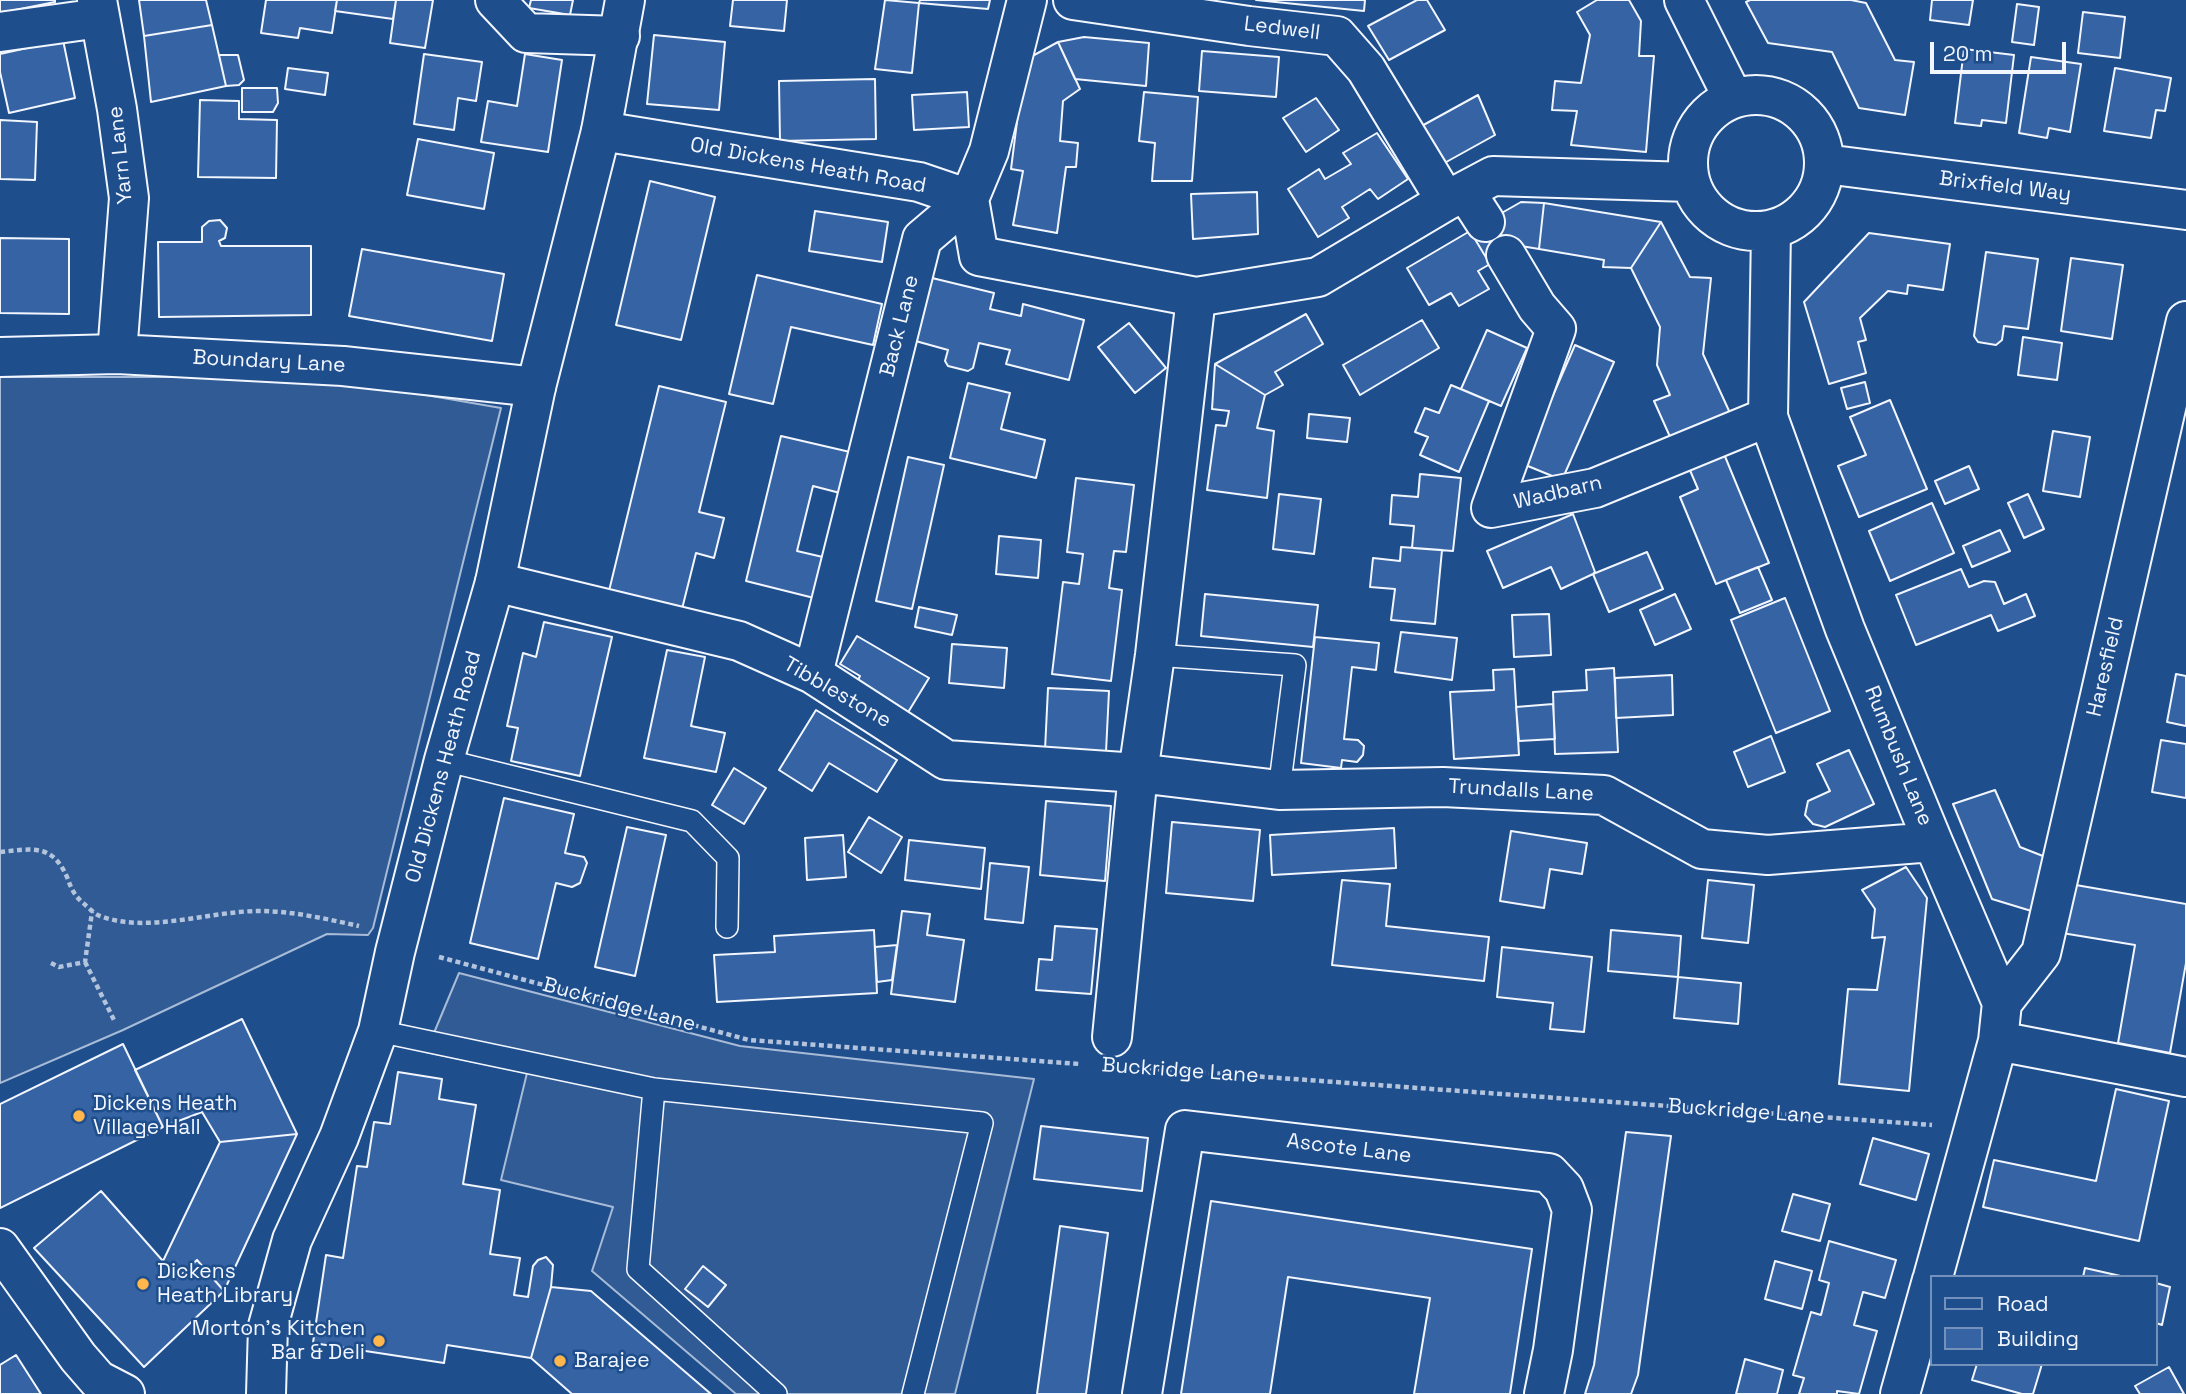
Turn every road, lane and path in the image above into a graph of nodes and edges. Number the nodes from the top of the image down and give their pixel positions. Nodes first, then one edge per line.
1 (495, 0) edge
2 (1027, 0) edge
3 (1073, 0) edge
4 (1684, 0) edge
5 (99, 9) edge
6 (623, 18) edge
7 (0, 32) edge
8 (1733, 98) junction
9 (601, 131) junction
10 (1825, 164) junction
11 (1690, 182) junction
12 (969, 199) junction
13 (1465, 205) junction
14 (2186, 210) edge
15 (1771, 230) junction
16 (1506, 255) dead end
17 (1196, 297) junction
18 (2186, 321) edge
19 (117, 354) junction
20 (0, 357) edge
21 (536, 387) junction
22 (1768, 417) junction
23 (495, 582) junction
24 (1155, 655) junction
25 (813, 674) junction
26 (444, 760) junction
27 (1138, 773) junction
28 (1279, 790) junction
29 (1933, 842) junction
30 (0, 852) edge
31 (92, 911) junction
32 (727, 927) dead end
33 (399, 940) junction
34 (85, 962) junction
35 (51, 963) dead end
36 (2002, 1003) junction
37 (115, 1022) dead end
38 (378, 1031) junction
39 (1112, 1037) dead end
40 (1998, 1041) junction
41 (1082, 1064) dead end
42 (1138, 1068) dead end
43 (2186, 1077) edge
44 (654, 1089) junction
45 (1975, 1129) junction
46 (0, 1248) edge
47 (1934, 1275) edge
48 (1930, 1289) edge
49 (125, 1394) edge
50 (265, 1394) edge
51 (776, 1394) edge
52 (913, 1394) edge
53 (1142, 1394) edge
54 (1544, 1394) edge
55 (1900, 1394) edge

1 - 6 street
2 - 12 street, Back Lane
3 - 13 street, Ledwell
4 - 8 street
5 - 7 street
5 - 19 street, Yarn Lane
6 - 9 street, Old Dickens Heath Road
8 - 10 street
8 - 11 street
9 - 12 street, Old Dickens Heath Road
9 - 21 street, Old Dickens Heath Road
10 - 14 street, Brixfield Way
10 - 15 street
11 - 13 street
11 - 15 street
12 - 17 street
12 - 25 street, Back Lane
13 - 17 street
15 - 22 street, Rumbush Lane
16 - 22 street, Wadbarn
17 - 24 street
18 - 36 street, Haresfield
19 - 20 street, Boundary Lane
19 - 21 street, Boundary Lane
21 - 23 street, Old Dickens Heath Road
22 - 29 street, Rumbush Lane
23 - 25 street, Tibblestone
23 - 26 street, Old Dickens Heath Road
24 - 27 street
24 - 28 lane
25 - 27 street, Tibblestone
26 - 32 lane
26 - 33 street, Old Dickens Heath Road
27 - 28 street, Trundalls Lane
27 - 39 street
28 - 29 street, Trundalls Lane
29 - 36 street, Rumbush Lane
30 - 31 path
31 - 33 path, Buckridge Lane
31 - 34 path
33 - 38 street, Old Dickens Heath Road
33 - 41 path, Buckridge Lane
34 - 35 path
34 - 37 path
36 - 40 street, Rumbush Lane
38 - 44 lane
38 - 50 street, Old Dickens Heath Road
40 - 43 street
40 - 45 street, Rumbush Lane
42 - 45 path, Buckridge Lane
44 - 51 lane
44 - 52 lane
45 - 47 street, Rumbush Lane
46 - 49 street
48 - 55 street, Rumbush Lane
53 - 54 street, Ascote Lane

